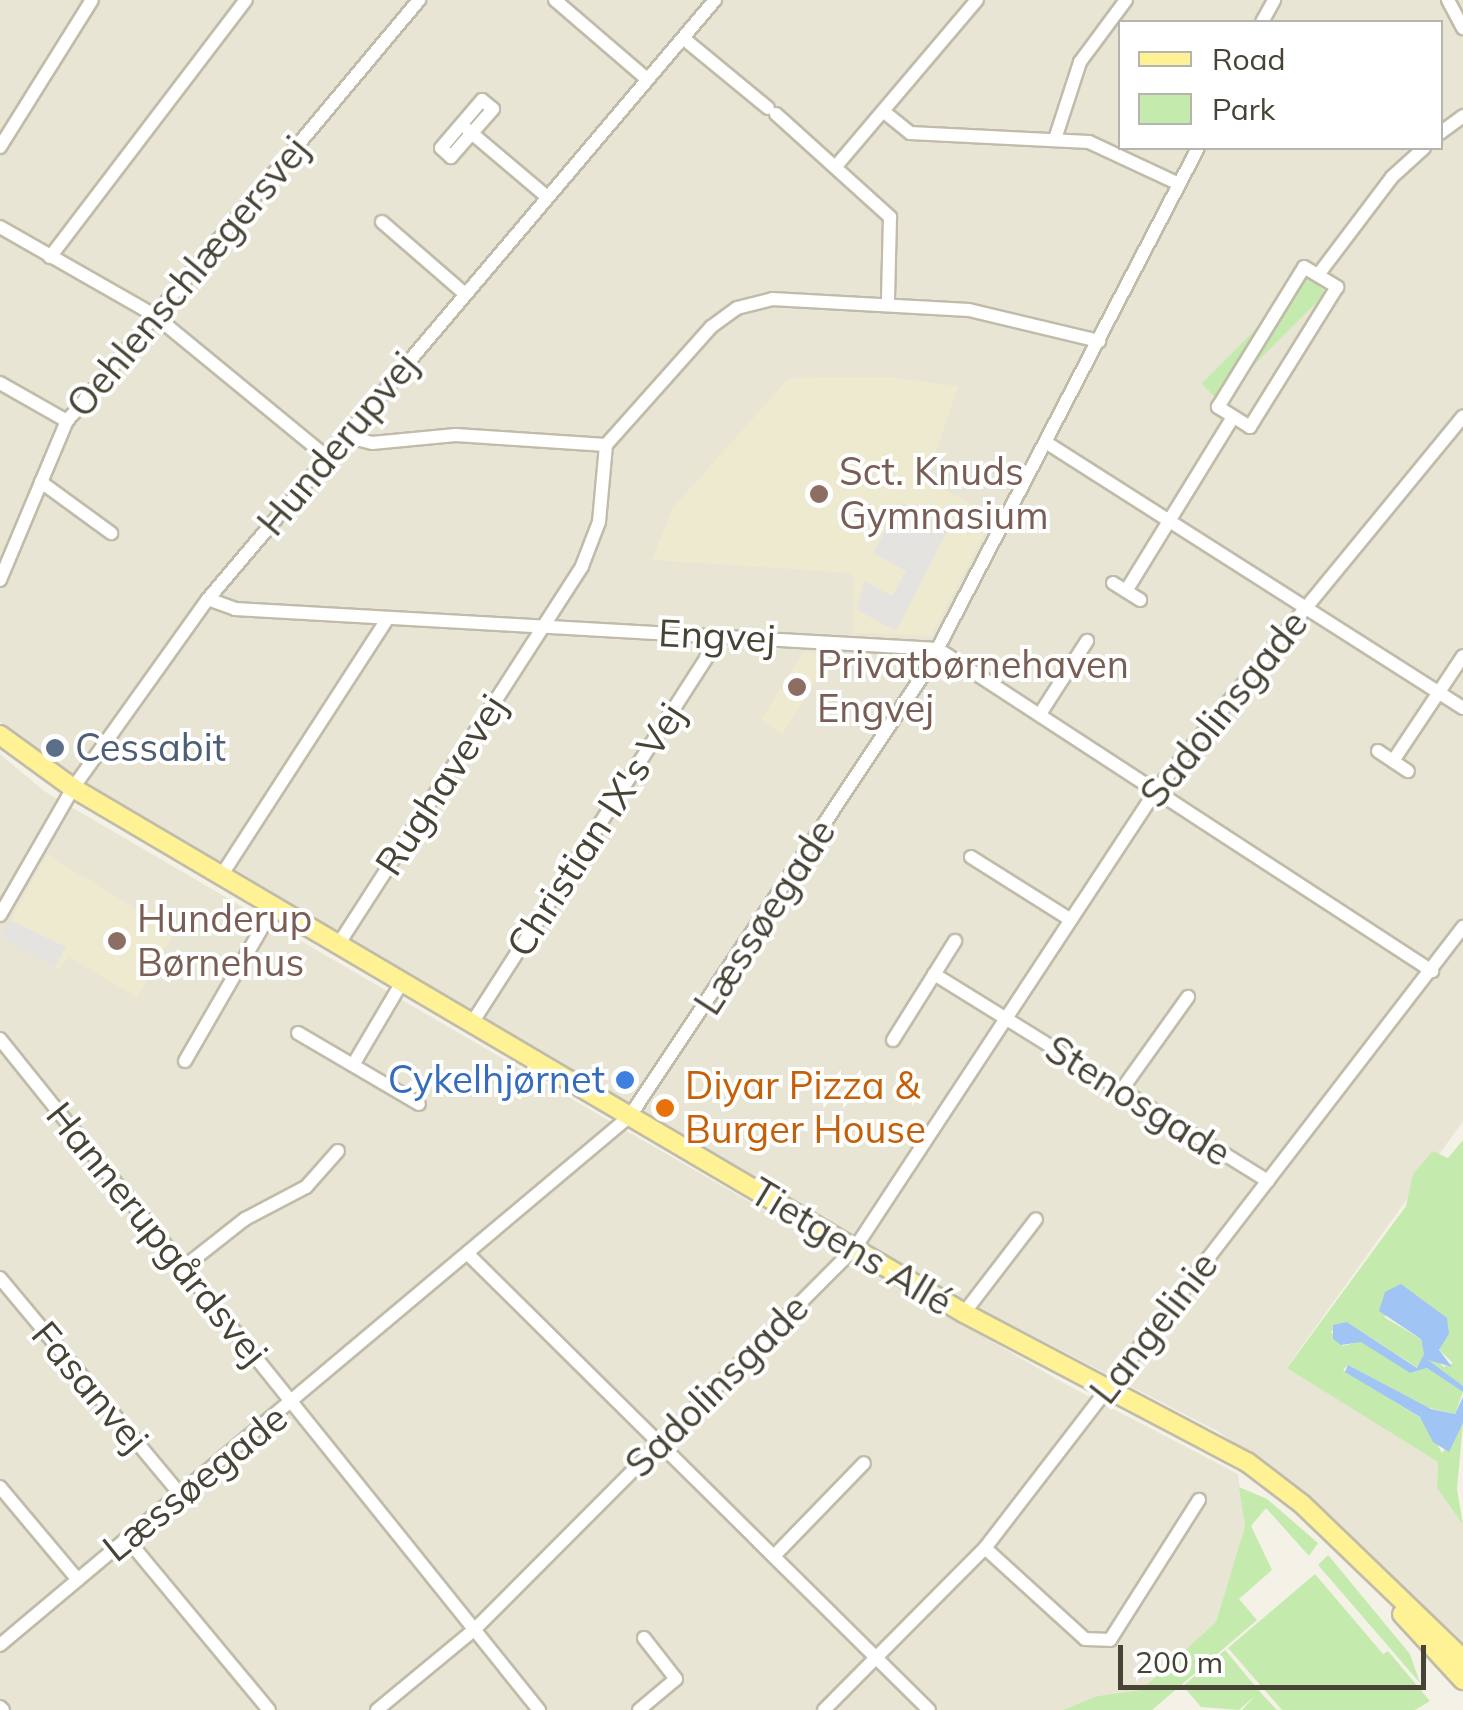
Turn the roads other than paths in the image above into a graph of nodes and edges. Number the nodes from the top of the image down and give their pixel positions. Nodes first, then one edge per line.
1 (92, 0) edge
2 (246, 0) edge
3 (419, 0) edge
4 (555, 0) edge
5 (715, 0) edge
6 (978, 0) edge
7 (1126, 0) edge
8 (1448, 0) edge
9 (1463, 28) edge
10 (683, 38) junction
11 (648, 79) junction
12 (883, 111) junction
13 (1463, 116) edge
14 (467, 128) dead end
15 (1443, 132) edge
16 (1056, 136) junction
17 (0, 147) edge
18 (1197, 150) edge
19 (1422, 150) edge
20 (838, 165) junction
21 (1179, 184) junction
22 (546, 196) junction
23 (382, 222) dead end
24 (0, 228) edge
25 (50, 256) junction
26 (1318, 276) junction
27 (464, 294) junction
28 (888, 300) junction
29 (154, 315) junction
30 (1099, 341) junction
31 (0, 383) edge
32 (1463, 416) edge
33 (1233, 417) junction
34 (67, 421) junction
35 (344, 436) junction
36 (1047, 443) junction
37 (606, 445) junction
38 (327, 457) junction
39 (41, 482) junction
40 (1170, 521) junction
41 (111, 533) dead end
42 (0, 580) edge
43 (1113, 583) dead end
44 (1126, 591) junction
45 (208, 599) junction
46 (1140, 600) dead end
47 (1306, 606) junction
48 (387, 619) junction
49 (544, 626) junction
50 (720, 636) junction
51 (1087, 641) dead end
52 (938, 649) junction
53 (1463, 656) edge
54 (1438, 692) junction
55 (1463, 708) edge
56 (1040, 714) junction
57 (0, 735) edge
58 (1378, 751) dead end
59 (1392, 761) junction
60 (1408, 771) dead end
61 (73, 788) junction
62 (1157, 789) junction
63 (972, 857) dead end
64 (222, 876) junction
65 (274, 907) junction
66 (0, 915) edge
67 (1071, 920) junction
68 (1463, 927) edge
69 (954, 941) dead end
70 (338, 944) junction
71 (1432, 970) junction
72 (934, 974) junction
73 (402, 982) junction
74 (1188, 997) dead end
75 (1008, 1019) junction
76 (472, 1023) junction
77 (298, 1033) dead end
78 (0, 1039) edge
79 (893, 1040) dead end
80 (185, 1060) dead end
81 (353, 1065) junction
82 (1120, 1092) junction
83 (419, 1104) dead end
84 (630, 1116) junction
85 (338, 1150) dead end
86 (1268, 1182) junction
87 (1036, 1219) dead end
88 (855, 1248) junction
89 (469, 1255) junction
90 (184, 1267) junction
91 (0, 1278) edge
92 (964, 1313) junction
93 (1106, 1390) junction
94 (293, 1403) junction
95 (659, 1443) junction
96 (864, 1462) dead end
97 (0, 1487) edge
98 (181, 1495) junction
99 (1199, 1500) dead end
100 (127, 1538) junction
101 (984, 1548) junction
102 (774, 1556) junction
103 (78, 1580) junction
104 (476, 1629) junction
105 (644, 1638) dead end
106 (0, 1645) edge
107 (876, 1658) junction
108 (1462, 1675) edge
109 (269, 1710) edge
110 (378, 1710) edge
111 (539, 1710) edge
112 (639, 1710) edge
113 (824, 1710) edge
114 (930, 1710) edge

1 - 17 street
2 - 25 street
3 - 29 street, Oehlenschlægersvej
4 - 11 street
5 - 10 street, Hunderupvej
6 - 12 street
7 - 16 street
8 - 9 street
10 - 11 street, Hunderupvej
10 - 20 street
11 - 22 street, Hunderupvej
12 - 16 street
12 - 20 street
13 - 15 street
14 - 22 street
16 - 21 street
18 - 21 street, Læssøegade
19 - 26 street
20 - 28 street
21 - 30 street, Læssøegade
22 - 27 street, Hunderupvej
23 - 27 street
24 - 25 street
25 - 29 street
26 - 33 street
26 - 33 street
27 - 35 street, Hunderupvej
28 - 30 street
28 - 37 street
29 - 34 street, Oehlenschlægersvej
29 - 38 street
30 - 36 street, Læssøegade
31 - 34 street
32 - 47 street, Sadolinsgade
33 - 40 street
34 - 39 street, Oehlenschlægersvej
35 - 37 street
35 - 38 street, Hunderupvej
36 - 40 street
36 - 52 street, Læssøegade
37 - 49 street, Rughavevej
38 - 45 street, Hunderupvej
39 - 41 street
39 - 42 street, Oehlenschlægersvej
40 - 44 street
40 - 47 street
43 - 44 street
44 - 46 street
45 - 48 street, Engvej
45 - 61 street, Hunderupvej
47 - 54 street
47 - 62 street, Sadolinsgade
48 - 49 street, Engvej
48 - 64 street
49 - 50 street, Engvej
49 - 70 street, Rughavevej
50 - 52 street, Engvej
50 - 76 street, Christian IX's Vej
51 - 56 street
52 - 56 street, Engvej
52 - 84 street, Læssøegade
53 - 54 street
54 - 55 street
54 - 59 street
56 - 62 street, Engvej
57 - 61 main road, Tietgens Allé
58 - 59 street
59 - 60 street
61 - 64 main road, Tietgens Allé
61 - 66 street, Hunderupvej
62 - 67 street, Sadolinsgade
62 - 71 street, Engvej
63 - 67 street
64 - 65 main road, Tietgens Allé
65 - 70 main road, Tietgens Allé
65 - 80 street
67 - 75 street, Sadolinsgade
68 - 71 street, Langelinie
69 - 72 street
70 - 73 main road, Tietgens Allé
71 - 86 street, Langelinie
72 - 75 street
72 - 79 street
73 - 76 main road, Tietgens Allé
73 - 81 street
74 - 82 street
75 - 82 street, Stenosgade
75 - 88 street, Sadolinsgade
76 - 84 main road, Tietgens Allé
77 - 81 street
78 - 90 street, Hannerupgårdsvej
81 - 83 street
82 - 86 street, Stenosgade
84 - 88 main road, Tietgens Allé
84 - 89 street, Læssøegade
85 - 90 street
86 - 93 street, Langelinie
87 - 92 street
88 - 92 main road, Tietgens Allé
88 - 95 street, Sadolinsgade
89 - 94 street, Læssøegade
89 - 95 street
90 - 94 street, Hannerupgårdsvej
91 - 98 street, Fasanvej
92 - 93 main road, Tietgens Allé
93 - 101 street, Langelinie
93 - 108 main road, Tietgens Allé
94 - 98 street, Læssøegade
94 - 104 street, Hannerupgårdsvej
95 - 102 street
95 - 104 street, Sadolinsgade
96 - 102 street
97 - 103 street
98 - 100 street, Læssøegade
99 - 101 street
100 - 103 street, Læssøegade
100 - 109 street
101 - 107 street, Langelinie
102 - 107 street
103 - 106 street, Læssøegade
104 - 110 street, Sadolinsgade
104 - 111 street, Hannerupgårdsvej
105 - 112 street
107 - 113 street, Langelinie
107 - 114 street

